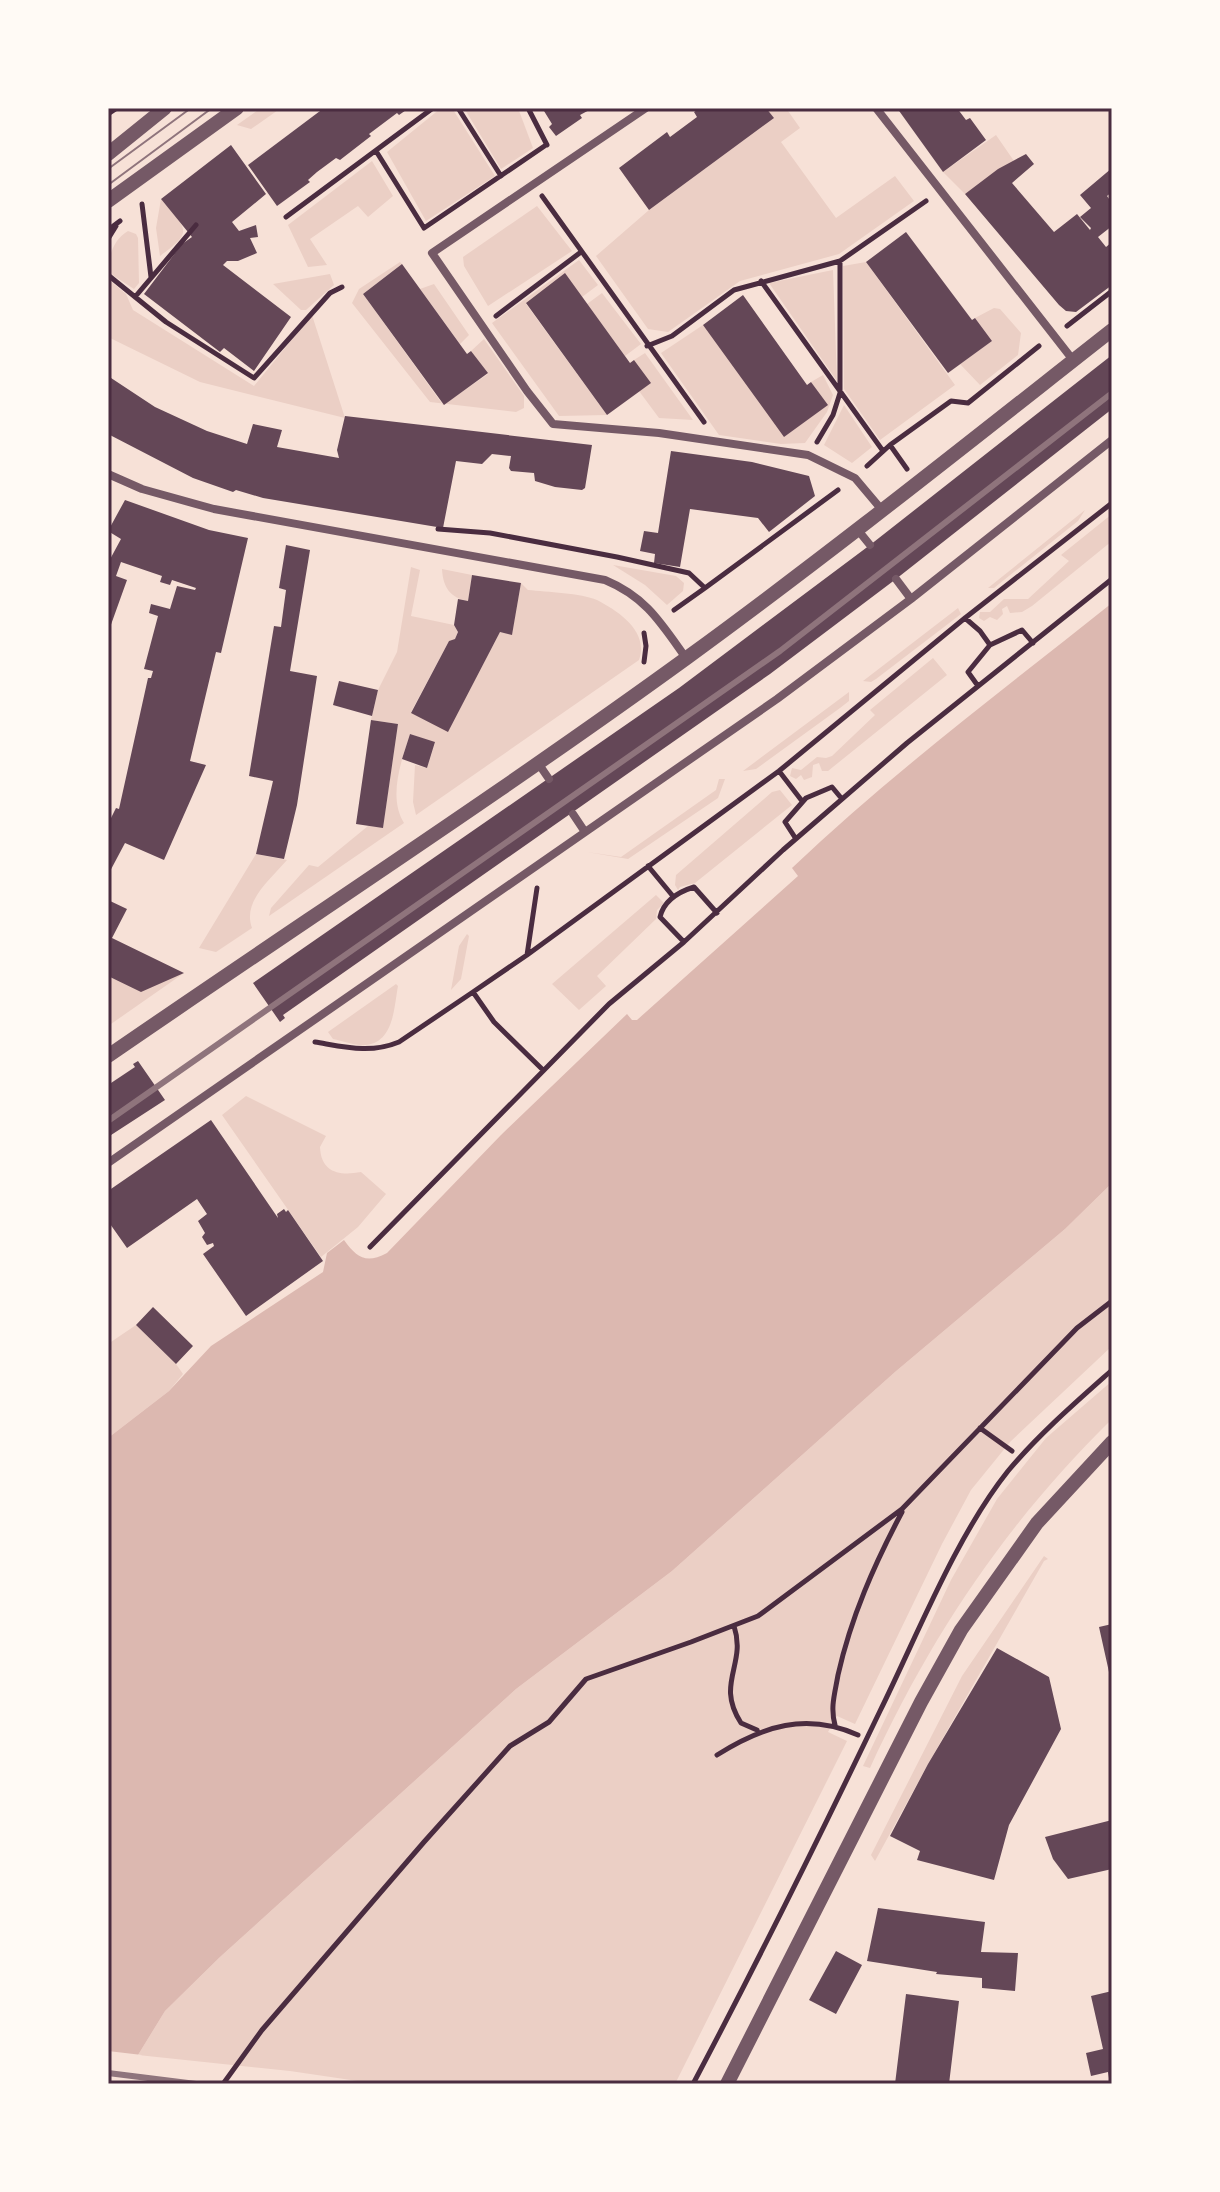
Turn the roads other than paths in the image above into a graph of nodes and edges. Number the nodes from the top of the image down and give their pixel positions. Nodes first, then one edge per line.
1 (165, 108) edge
2 (237, 108) edge
3 (646, 108) edge
4 (876, 108) edge
5 (108, 154) edge
6 (108, 201) edge
7 (1112, 330) edge
8 (1073, 360) junction
9 (1112, 440) edge
10 (108, 474) edge
11 (882, 510) junction
12 (857, 529) junction
13 (870, 545) dead end
14 (896, 579) dead end
15 (911, 599) junction
16 (686, 658) junction
17 (538, 763) junction
18 (549, 779) dead end
19 (573, 814) dead end
20 (585, 832) junction
21 (108, 1056) edge
22 (108, 1163) edge
23 (1112, 1442) edge
24 (727, 2084) edge

1 - 5 street
2 - 6 street
3 - 11 street
4 - 8 street
7 - 8 street
8 - 11 street
9 - 15 street
10 - 16 street
11 - 12 street
12 - 13 street
12 - 16 street
14 - 15 street
15 - 20 street
16 - 17 street
17 - 18 street
17 - 21 street
19 - 20 street
20 - 22 street
23 - 24 street

